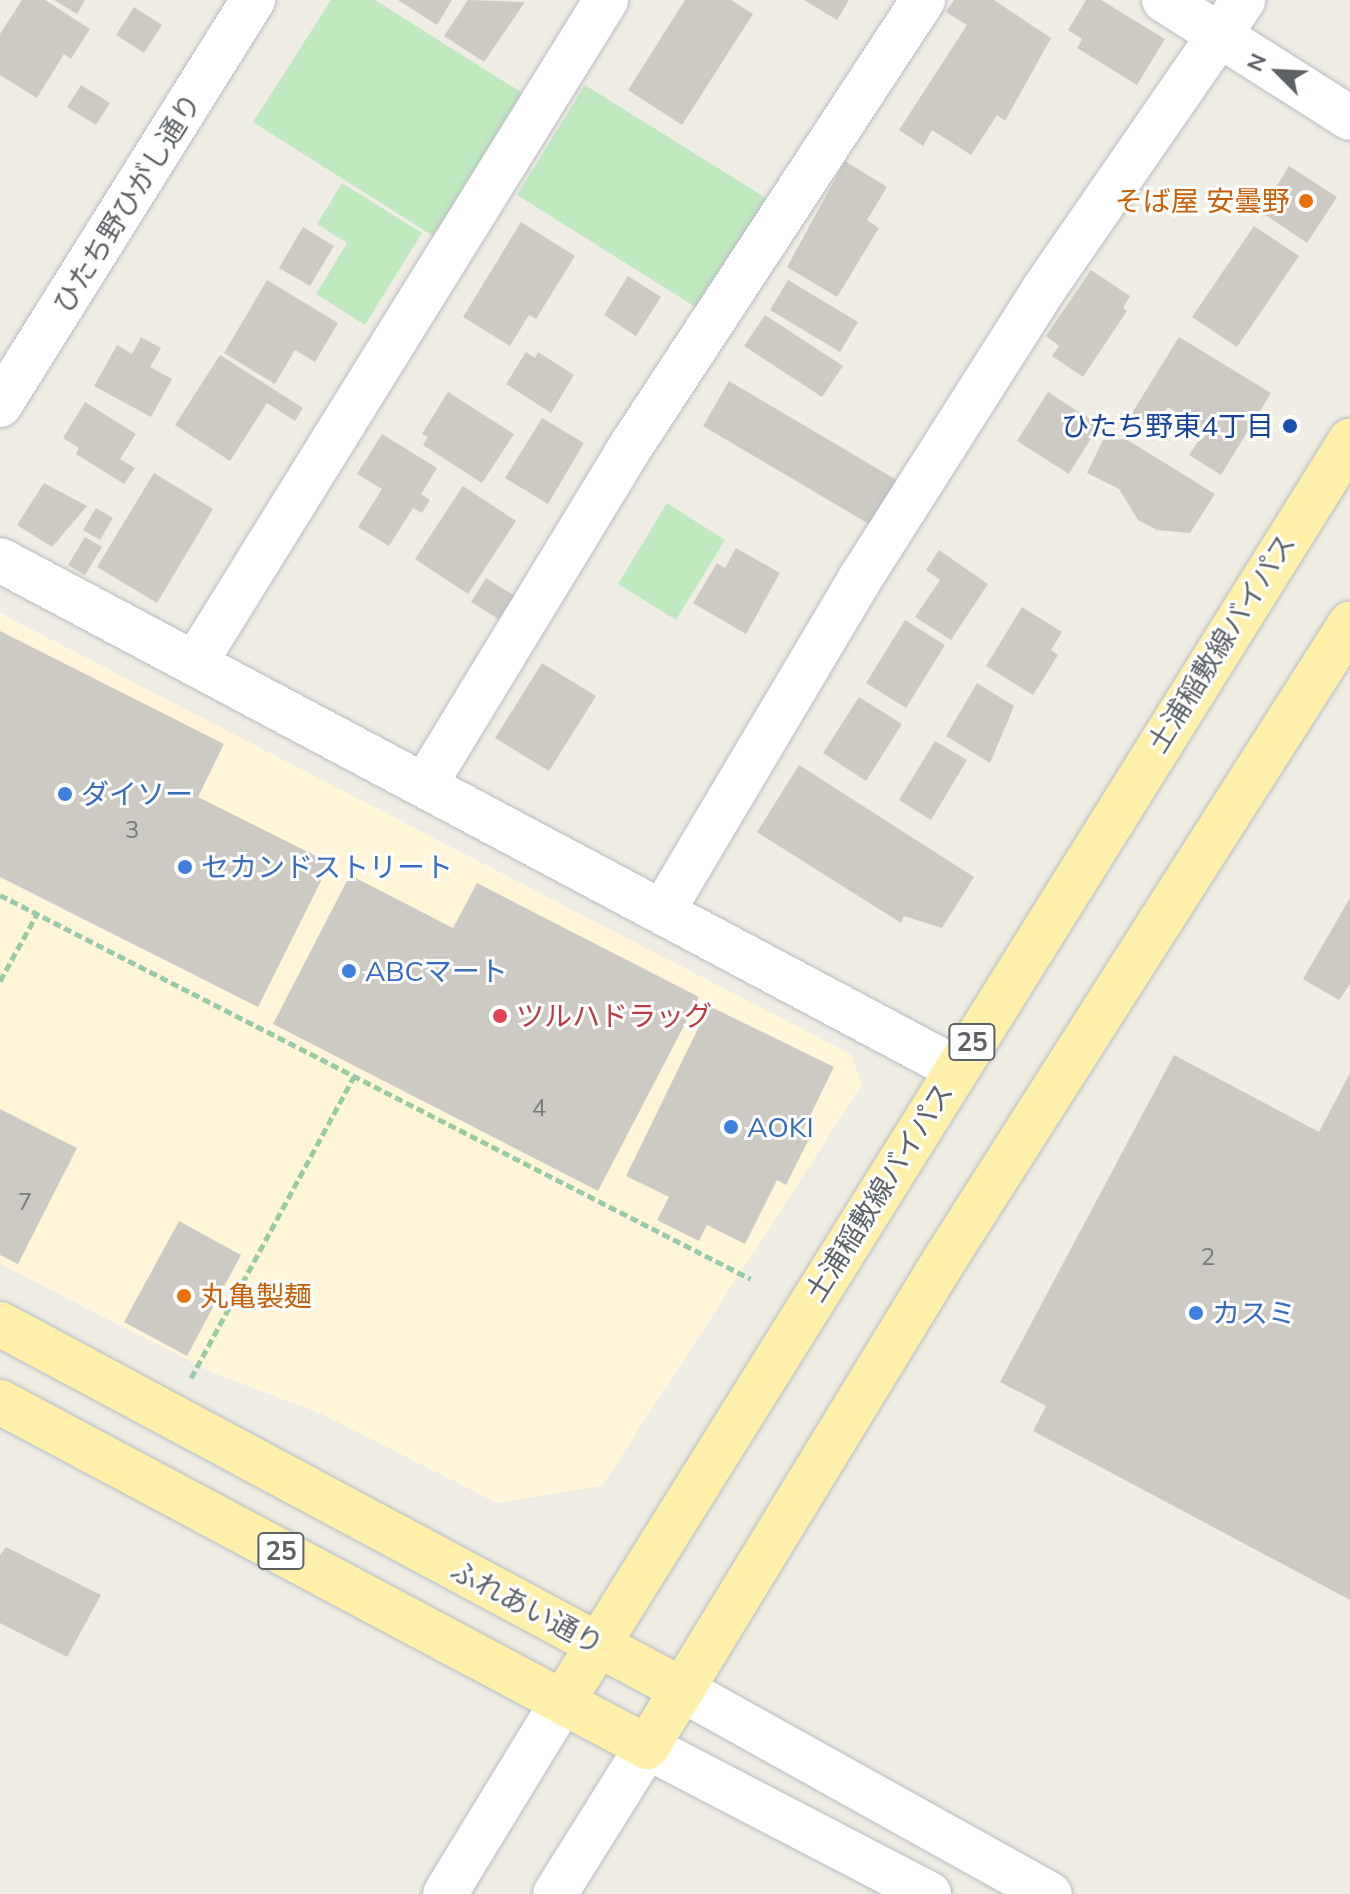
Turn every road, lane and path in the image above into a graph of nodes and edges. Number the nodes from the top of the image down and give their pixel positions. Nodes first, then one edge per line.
1 (253, 0) edge
2 (606, 0) edge
3 (923, 0) edge
4 (1164, 0) edge
5 (1231, 17) edge
6 (1350, 118) edge
7 (0, 405) edge
8 (1350, 441) edge
9 (0, 560) edge
10 (1350, 624) edge
11 (195, 663) junction
12 (426, 783) junction
13 (0, 895) edge
14 (664, 909) junction
15 (37, 914) junction
16 (0, 981) edge
17 (955, 1068) junction
18 (354, 1077) junction
19 (751, 1279) dead end
20 (0, 1324) edge
21 (191, 1379) dead end
22 (0, 1402) edge
23 (598, 1645) junction
24 (681, 1689) junction
25 (563, 1701) junction
26 (647, 1747) junction
27 (445, 1894) edge
28 (555, 1894) edge
29 (929, 1894) edge
30 (1050, 1894) edge

1 - 7 street, ひたち野ひがし通り
2 - 11 street
3 - 12 street
4 - 5 street
5 - 6 street
5 - 14 street
8 - 17 main road, 土浦稲敷線バイパス / 25
9 - 11 street
10 - 24 main road
11 - 12 street
12 - 14 street
13 - 15 path
14 - 17 street
15 - 16 path
15 - 18 path
17 - 23 main road, 土浦稲敷線バイパス / 25
18 - 19 path
18 - 21 path
20 - 23 main road, ふれあい通り / 25
22 - 25 main road, 25
23 - 24 main road, ふれあい通り / 25
23 - 25 main road, 土浦稲敷線バイパス
24 - 26 main road
24 - 30 street, ふれあい通り
25 - 26 main road, 25
25 - 27 street
26 - 28 street
26 - 29 street

